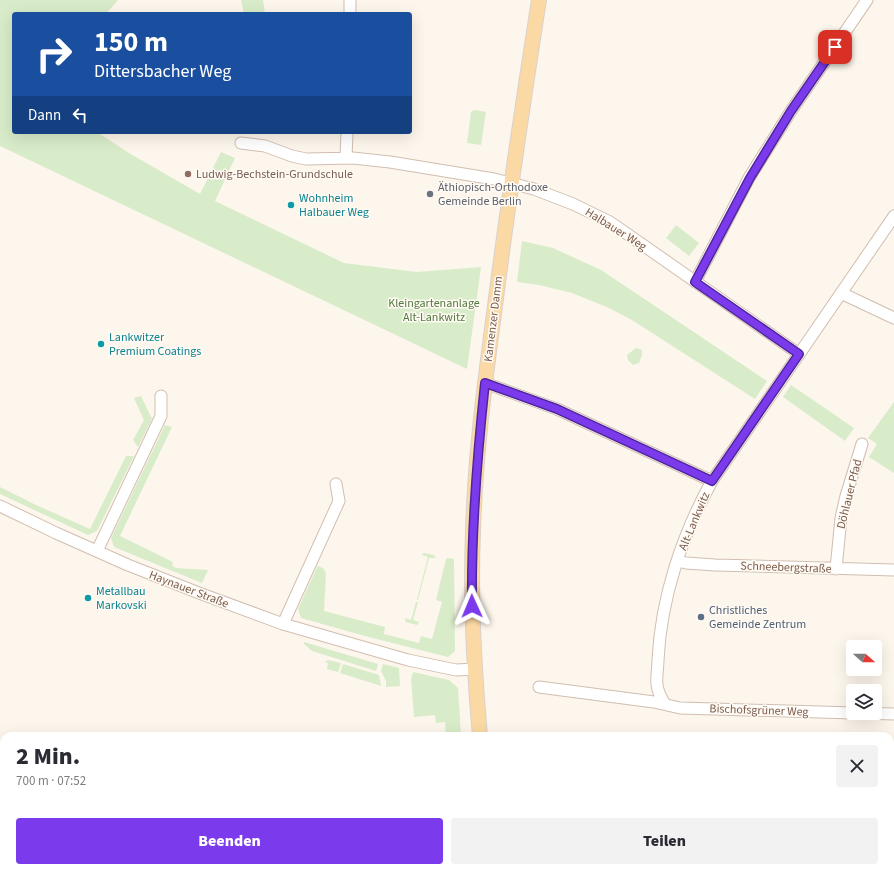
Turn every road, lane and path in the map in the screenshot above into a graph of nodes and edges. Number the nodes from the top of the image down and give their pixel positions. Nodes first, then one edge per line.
1 (350, 0) edge
2 (539, 0) edge
3 (867, 0) edge
4 (350, 12) edge
5 (347, 134) edge
6 (241, 143) dead end
7 (346, 158) junction
8 (511, 183) junction
9 (894, 216) edge
10 (695, 282) junction
11 (841, 293) junction
12 (894, 318) edge
13 (799, 354) junction
14 (485, 383) junction
15 (161, 396) dead end
16 (862, 444) dead end
17 (712, 481) junction
18 (336, 484) dead end
19 (0, 506) edge
20 (97, 551) junction
21 (678, 561) junction
22 (836, 569) junction
23 (894, 570) edge
24 (283, 624) junction
25 (475, 669) junction
26 (539, 687) dead end
27 (665, 704) junction
28 (846, 713) edge
29 (882, 714) edge
30 (894, 714) edge
31 (480, 732) edge

1 - 4 street
2 - 8 main road, Kamenzer Damm
3 - 10 street
5 - 7 street
6 - 7 street, Halbauer Weg
7 - 8 street, Halbauer Weg
8 - 10 street, Halbauer Weg
8 - 14 main road, Kamenzer Damm
9 - 11 street, Alt-Lankwitz
10 - 13 street, Halbauer Weg
11 - 12 street
11 - 13 street, Alt-Lankwitz
13 - 17 street, Alt-Lankwitz
14 - 17 street
14 - 25 main road, Kamenzer Damm
15 - 20 street
16 - 22 street, Döhlauer Pfad
17 - 21 street, Alt-Lankwitz
18 - 24 street
19 - 20 street, Haynauer Straße
20 - 24 street, Haynauer Straße
21 - 22 street, Schneebergstraße
21 - 27 street, Alt-Lankwitz
22 - 23 street, Schneebergstraße
24 - 25 street, Haynauer Straße
25 - 31 main road, Kamenzer Damm
26 - 27 street
27 - 28 street, Bischofsgrüner Weg
29 - 30 street

